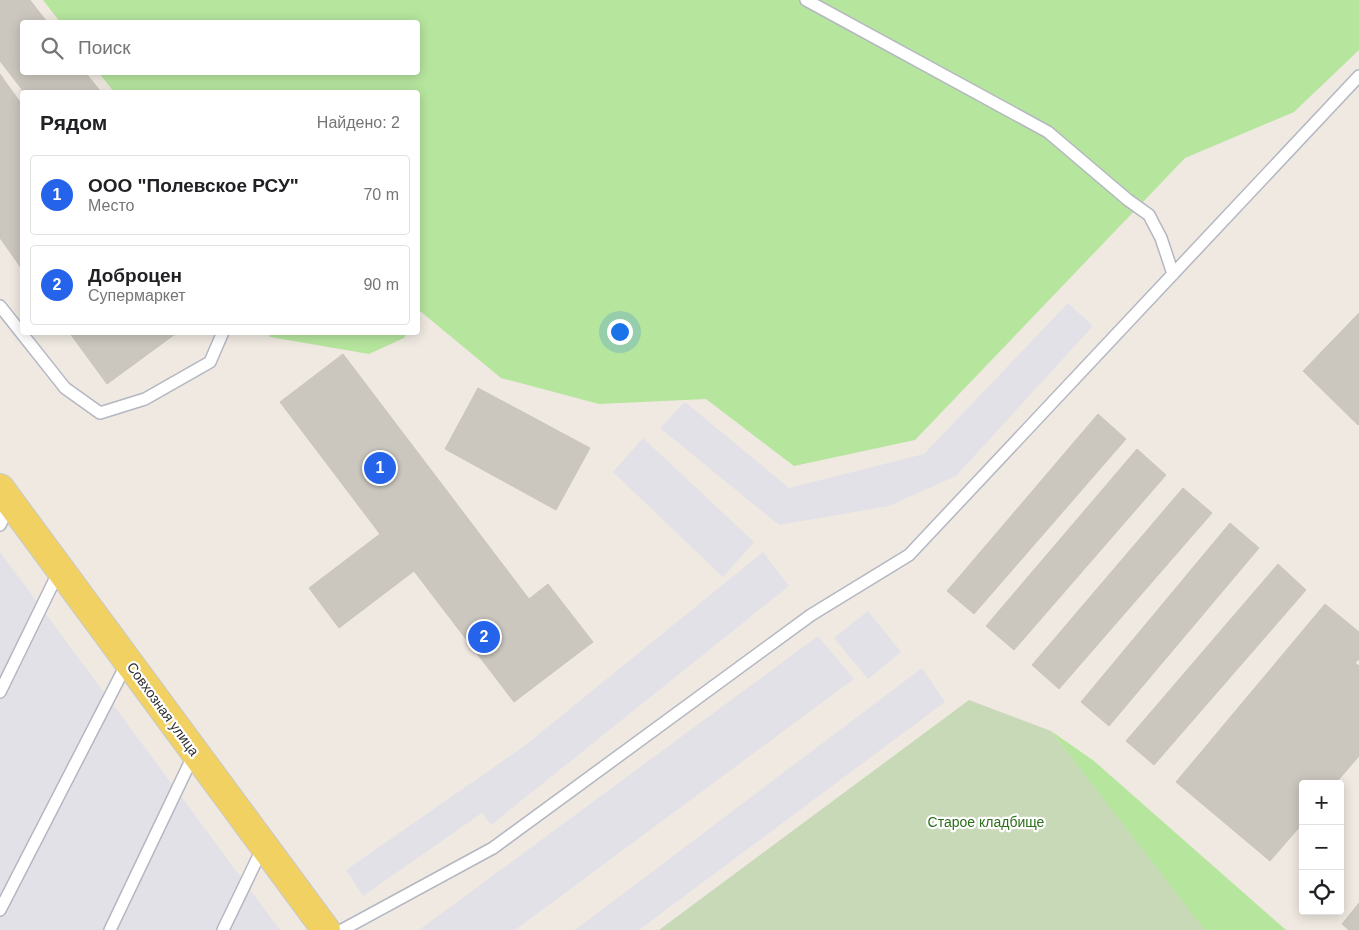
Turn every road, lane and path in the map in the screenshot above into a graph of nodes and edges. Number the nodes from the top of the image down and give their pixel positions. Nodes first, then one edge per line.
1 (806, 0) edge
2 (1359, 76) edge
3 (1173, 274) junction
4 (0, 306) edge
5 (20, 332) edge
6 (23, 335) edge
7 (222, 335) edge
8 (4, 505) edge
9 (60, 569) junction
10 (128, 662) junction
11 (0, 692) edge
12 (195, 752) junction
13 (264, 845) junction
14 (0, 910) edge
15 (110, 930) edge
16 (223, 930) edge
17 (326, 930) edge
18 (342, 930) edge

1 - 3 lane
2 - 3 lane
3 - 18 lane
4 - 5 lane
6 - 7 lane
8 - 9 main road, Совхозная улица
9 - 10 main road, Совхозная улица
9 - 11 lane
10 - 12 main road, Совхозная улица
10 - 14 lane
12 - 13 main road, Совхозная улица
12 - 15 lane
13 - 16 lane
13 - 17 main road, Совхозная улица

